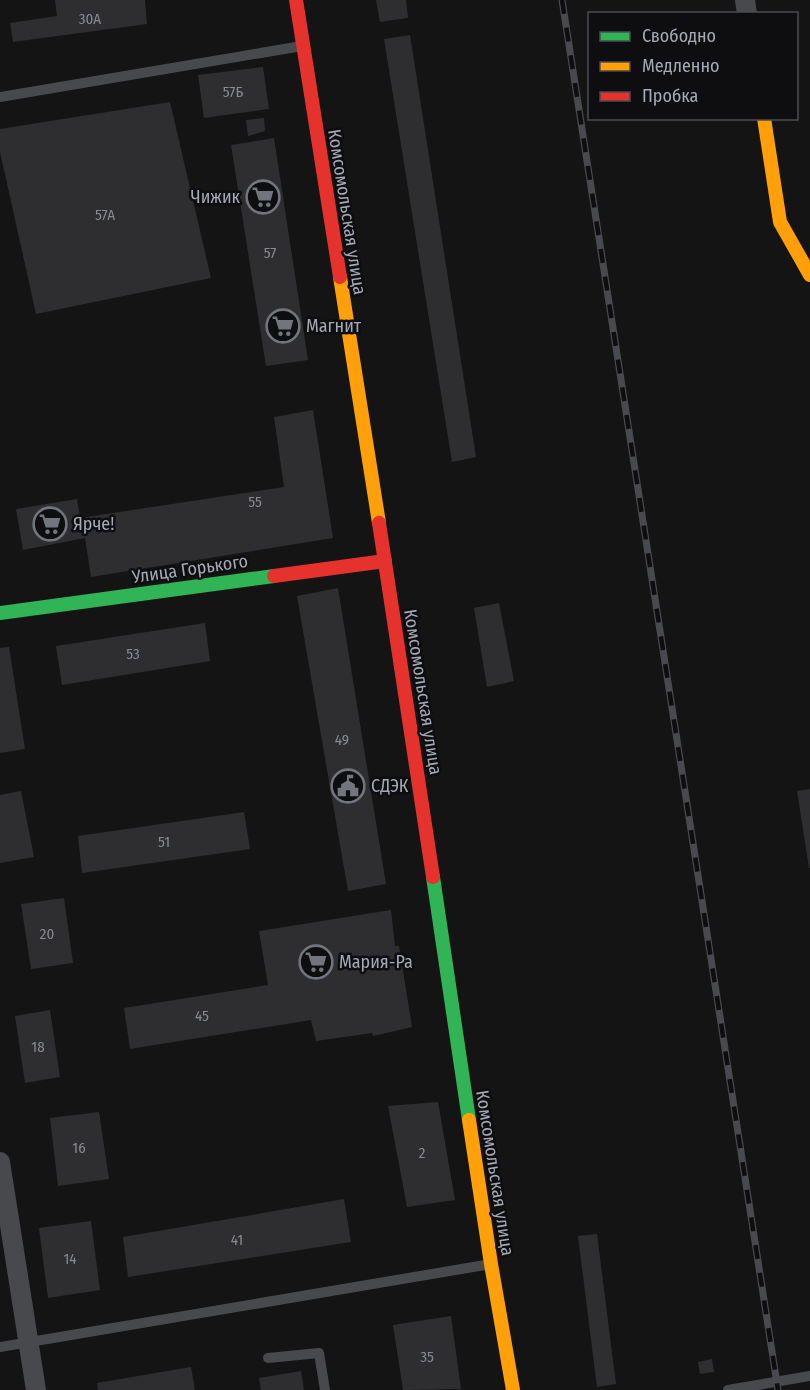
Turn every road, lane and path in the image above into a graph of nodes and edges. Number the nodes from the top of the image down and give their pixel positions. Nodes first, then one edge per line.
1 (296, 0) edge
2 (302, 46) junction
3 (0, 97) edge
4 (764, 120) edge
5 (810, 275) edge
6 (384, 561) junction
7 (0, 613) edge
8 (0, 1162) edge
9 (491, 1264) junction
10 (30, 1342) junction
11 (0, 1347) edge
12 (268, 1358) dead end
13 (810, 1376) edge
14 (36, 1390) edge
15 (325, 1390) edge
16 (513, 1390) edge
17 (728, 1390) edge

1 - 2 street, Комсомольская улица
2 - 3 lane
2 - 6 street, Комсомольская улица
4 - 5 street
6 - 7 street, Улица Горького
6 - 9 street, Комсомольская улица
8 - 10 street
9 - 10 lane
9 - 16 street, Комсомольская улица
10 - 11 lane
10 - 14 street
12 - 15 lane
13 - 17 lane

